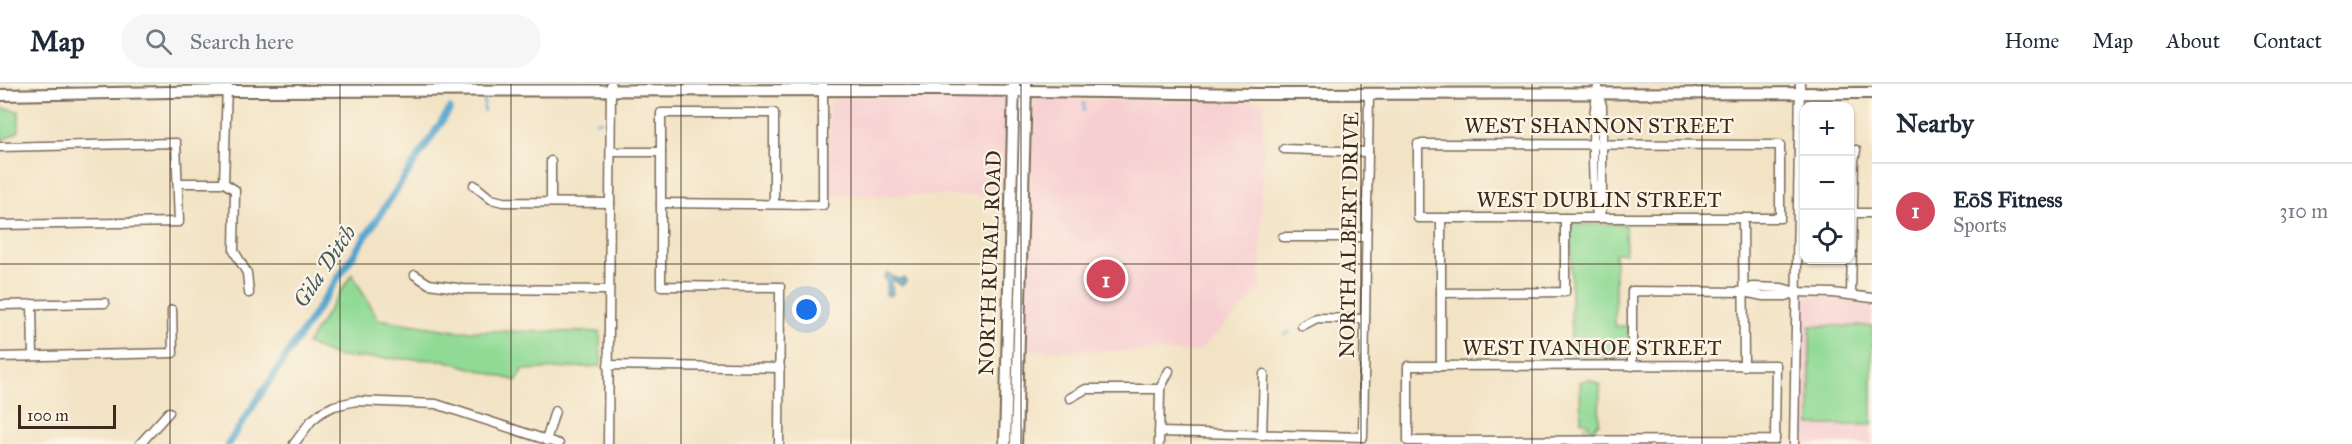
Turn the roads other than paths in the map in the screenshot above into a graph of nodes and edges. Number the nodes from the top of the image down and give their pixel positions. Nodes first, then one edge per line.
1 (227, 87) edge
2 (611, 87) edge
3 (823, 87) edge
4 (1020, 87) edge
5 (1800, 88) edge
6 (1218, 89) edge
7 (1425, 89) edge
8 (1598, 89) edge
9 (1872, 93) edge
10 (1370, 94) junction
11 (0, 95) edge
12 (1598, 144) junction
13 (0, 147) edge
14 (1284, 149) dead end
15 (1856, 150) dead end
16 (610, 152) junction
17 (661, 152) junction
18 (1368, 152) junction
19 (551, 161) dead end
20 (178, 183) junction
21 (224, 183) junction
22 (474, 185) dead end
23 (551, 202) junction
24 (610, 203) junction
25 (661, 203) junction
26 (774, 204) junction
27 (1853, 210) edge
28 (1854, 213) edge
29 (1872, 213) edge
30 (1418, 218) joint
31 (1441, 218) junction
32 (1565, 218) junction
33 (1598, 218) junction
34 (1743, 218) junction
35 (1780, 218) joint
36 (0, 225) edge
37 (1283, 237) dead end
38 (1366, 237) junction
39 (1852, 264) edge
40 (415, 275) dead end
41 (608, 290) junction
42 (1744, 292) junction
43 (1796, 292) junction
44 (249, 293) dead end
45 (1441, 293) junction
46 (1851, 294) junction
47 (1872, 298) edge
48 (105, 303) dead end
49 (32, 304) junction
50 (0, 305) edge
51 (172, 310) dead end
52 (1365, 319) junction
53 (1302, 326) dead end
54 (33, 356) junction
55 (0, 357) edge
56 (608, 365) junction
57 (1441, 366) junction
58 (1632, 366) junction
59 (1744, 366) junction
60 (780, 368) junction
61 (1169, 371) dead end
62 (1264, 374) dead end
63 (1353, 376) dead end
64 (1364, 376) junction
65 (1160, 389) junction
66 (1070, 398) dead end
67 (555, 411) dead end
68 (169, 412) dead end
69 (1159, 432) junction
70 (1262, 435) junction
71 (546, 441) junction
72 (1530, 442) edge
73 (140, 444) edge
74 (294, 444) edge
75 (559, 444) edge
76 (608, 444) edge
77 (779, 444) edge
78 (1005, 444) edge
79 (1016, 444) edge
80 (1159, 444) edge
81 (1794, 444) edge

1 - 2 main road
1 - 11 main road
1 - 21 street
2 - 3 main road
2 - 16 street
3 - 4 main road
3 - 26 street
4 - 6 main road
4 - 78 main road, NORTH RURAL ROAD
4 - 79 main road, NORTH RURAL ROAD
5 - 8 main road
5 - 9 main road
5 - 43 street
6 - 10 main road
7 - 8 main road
7 - 10 main road
8 - 12 street
10 - 18 street, NORTH ALBERT DRIVE
12 - 30 street, WEST SHANNON STREET
12 - 33 street
12 - 35 street, WEST SHANNON STREET
13 - 20 street
14 - 18 street
15 - 27 street
16 - 17 street
16 - 24 street
17 - 25 street
17 - 26 street
18 - 38 street, NORTH ALBERT DRIVE
19 - 23 street
20 - 21 street
20 - 36 street
21 - 44 street
22 - 23 street
23 - 24 street
24 - 41 street
25 - 26 street
25 - 60 street
28 - 29 street
30 - 31 street, WEST DUBLIN STREET
31 - 32 street, WEST DUBLIN STREET
31 - 45 street
32 - 33 street, WEST DUBLIN STREET
32 - 45 street
33 - 34 street, WEST DUBLIN STREET
34 - 35 street, WEST DUBLIN STREET
34 - 42 street
37 - 38 street
38 - 52 street, NORTH ALBERT DRIVE
39 - 46 street
40 - 41 street
41 - 56 street
42 - 43 street
42 - 58 street
42 - 59 street
43 - 46 street
43 - 81 street
45 - 57 street
46 - 47 street
48 - 49 street
49 - 50 street
49 - 54 street
51 - 54 street
52 - 53 street
52 - 64 street, NORTH ALBERT DRIVE
54 - 55 street
56 - 60 street
56 - 76 street
57 - 58 street, WEST IVANHOE STREET
57 - 72 street, WEST IVANHOE STREET
58 - 59 street, WEST IVANHOE STREET
59 - 72 street, WEST IVANHOE STREET
60 - 77 street
61 - 65 street
62 - 70 street
63 - 64 street, NORTH ALBERT DRIVE
64 - 70 street, NORTH ALBERT DRIVE
65 - 66 street
65 - 69 street
67 - 71 street
68 - 73 street
69 - 70 street
69 - 80 street
71 - 74 street
71 - 75 street

